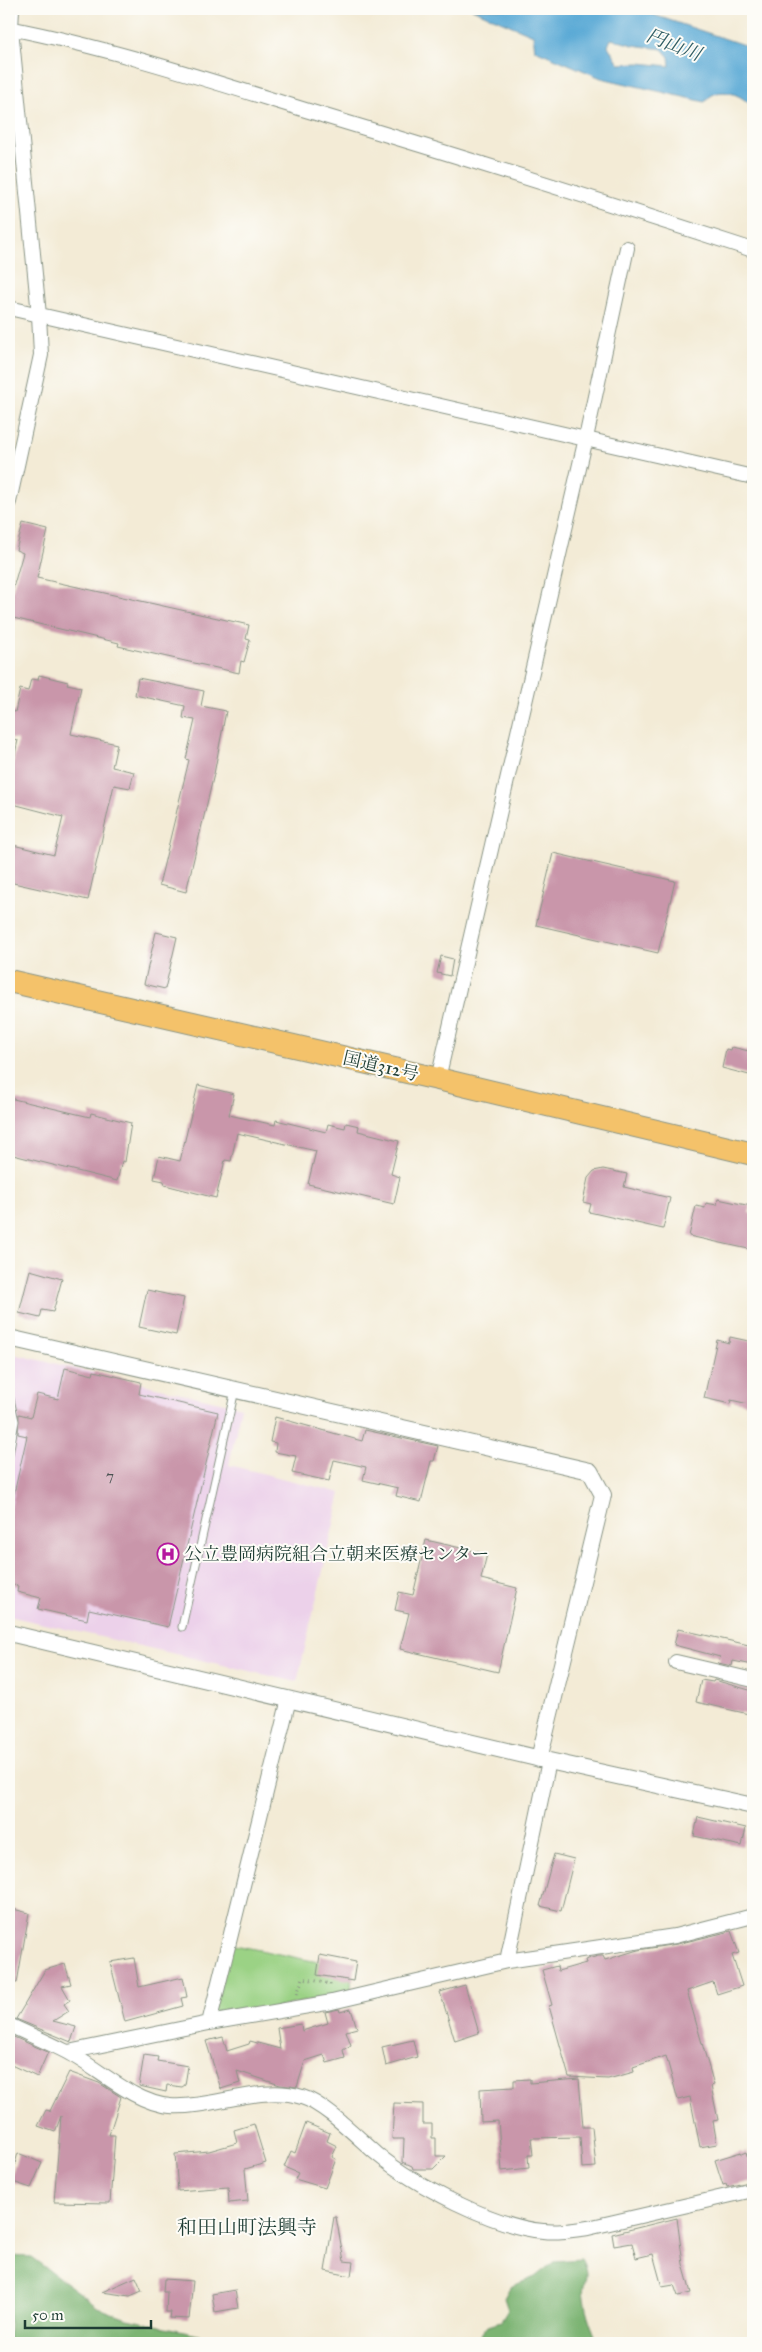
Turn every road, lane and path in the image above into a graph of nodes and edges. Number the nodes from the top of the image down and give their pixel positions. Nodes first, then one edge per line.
1 (11, 21) edge
2 (626, 248) dead end
3 (753, 250) edge
4 (9, 308) edge
5 (39, 315) junction
6 (586, 438) junction
7 (753, 478) edge
8 (9, 502) edge
9 (9, 981) edge
10 (438, 1079) junction
11 (753, 1154) edge
12 (9, 1338) edge
13 (235, 1390) junction
14 (9, 1395) edge
15 (9, 1454) edge
16 (182, 1627) dead end
17 (9, 1633) edge
18 (676, 1662) dead end
19 (753, 1680) edge
20 (289, 1700) junction
21 (544, 1760) junction
22 (753, 1806) edge
23 (753, 1916) edge
24 (508, 1961) junction
25 (209, 2023) junction
26 (9, 2025) edge
27 (68, 2052) junction
28 (753, 2190) edge

1 - 3 street
1 - 5 street
2 - 6 street
4 - 5 street
5 - 6 street
5 - 8 street
6 - 7 street
6 - 10 street
9 - 10 highway, 国道312号
10 - 11 highway, 国道312号
12 - 13 street
13 - 16 lane
13 - 21 street
14 - 15 lane
17 - 20 street
18 - 19 street
20 - 21 street
20 - 25 street
21 - 22 street
21 - 24 street
23 - 24 street
24 - 25 street
25 - 27 street
26 - 27 street
27 - 28 street

